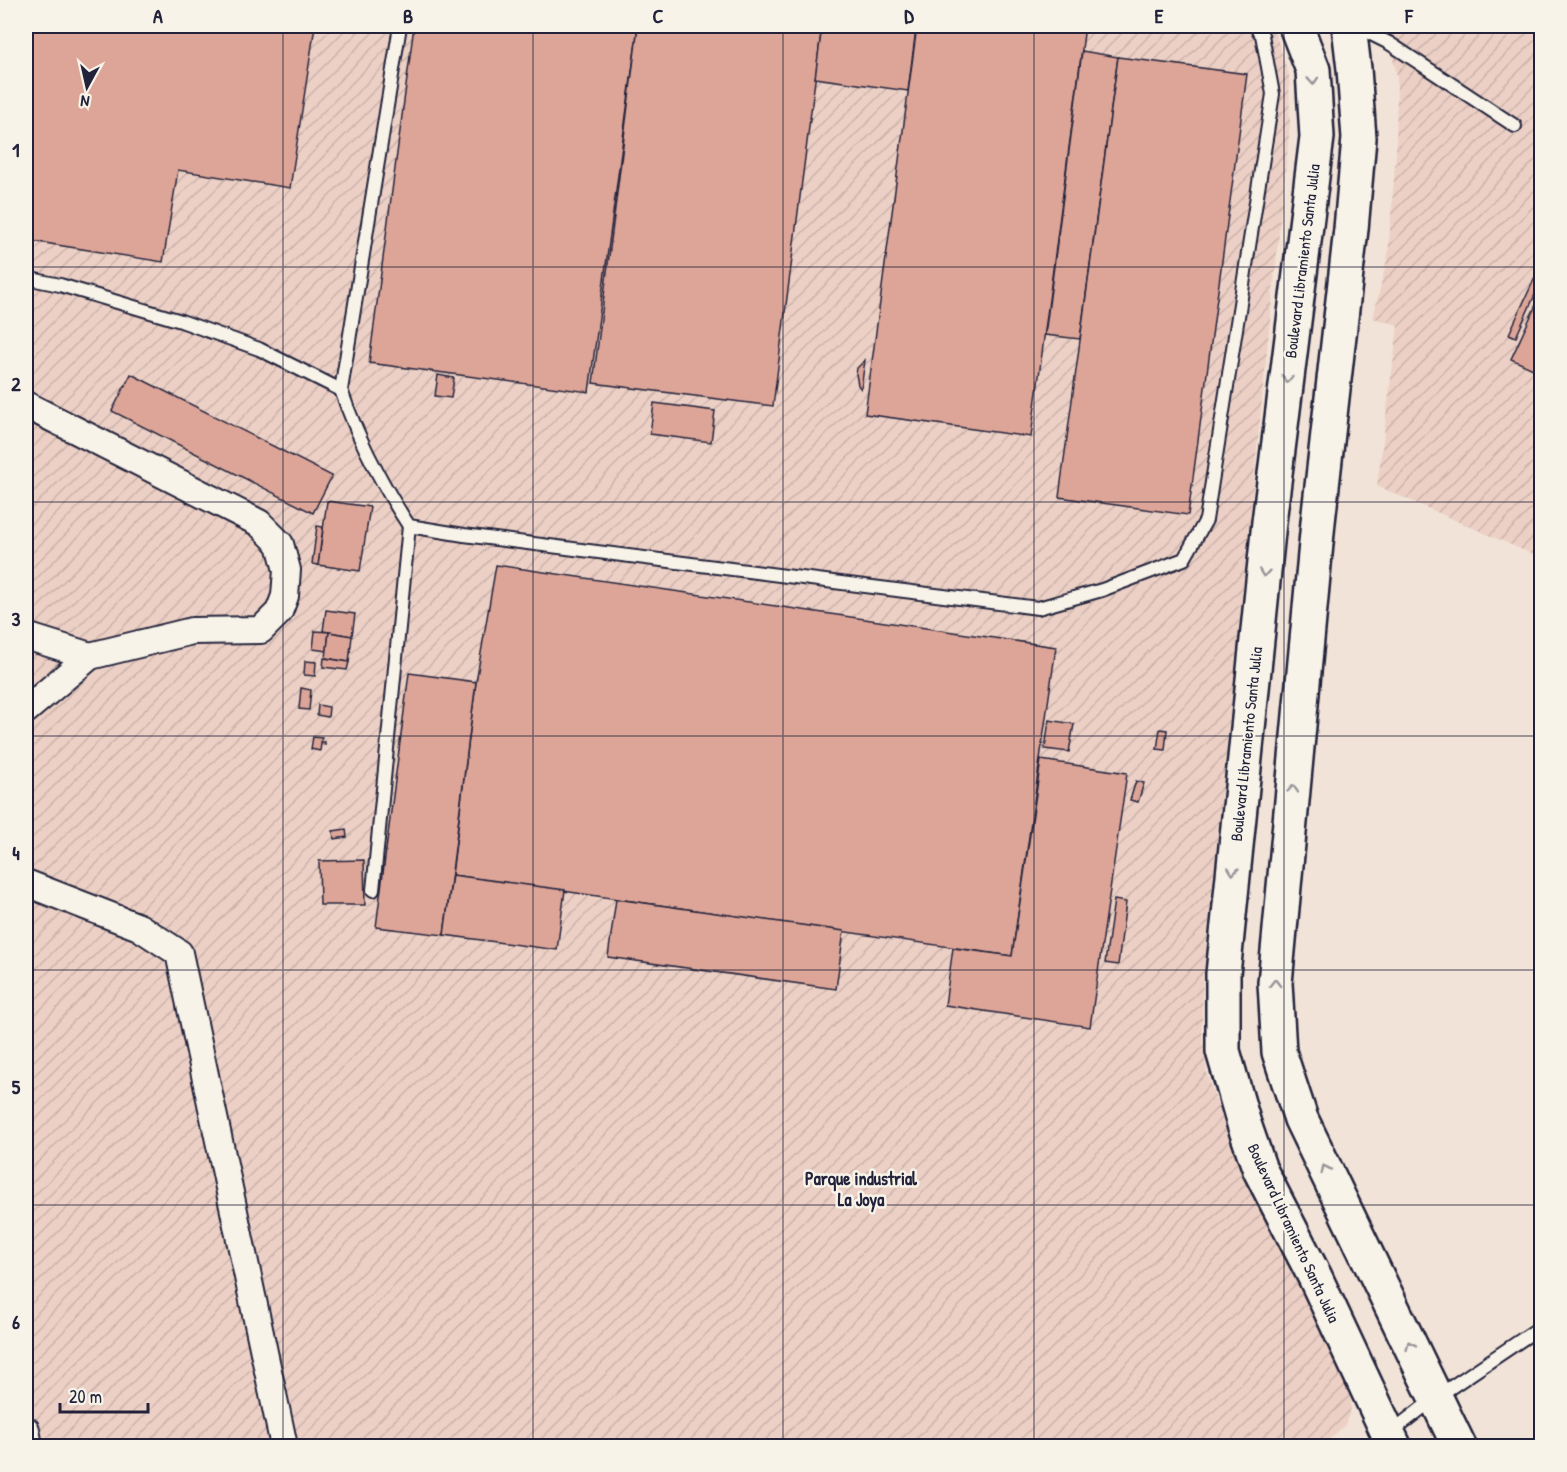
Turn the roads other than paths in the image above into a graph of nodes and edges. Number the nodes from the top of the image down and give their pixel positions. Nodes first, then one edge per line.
1 (400, 26) edge
2 (1255, 26) edge
3 (1296, 26) edge
4 (1348, 26) edge
5 (1355, 26) edge
6 (1515, 126) dead end
7 (26, 278) edge
8 (341, 390) junction
9 (26, 405) edge
10 (409, 526) junction
11 (26, 636) edge
12 (90, 656) junction
13 (26, 710) edge
14 (26, 883) edge
15 (373, 890) dead end
16 (1542, 1326) edge
17 (1435, 1398) junction
18 (26, 1430) edge
19 (1385, 1442) edge
20 (28, 1446) edge
21 (284, 1446) edge
22 (1459, 1446) edge

1 - 8 lane
2 - 10 lane
3 -> 19 main road, Boulevard Libramiento Santa Julia
17 -> 4 main road
5 - 6 lane
7 - 8 lane
8 - 10 lane
9 - 12 street
10 - 15 lane
11 - 12 street
12 - 13 street
14 - 21 street
16 - 17 lane
17 - 19 lane
17 - 22 main road
18 - 20 street

